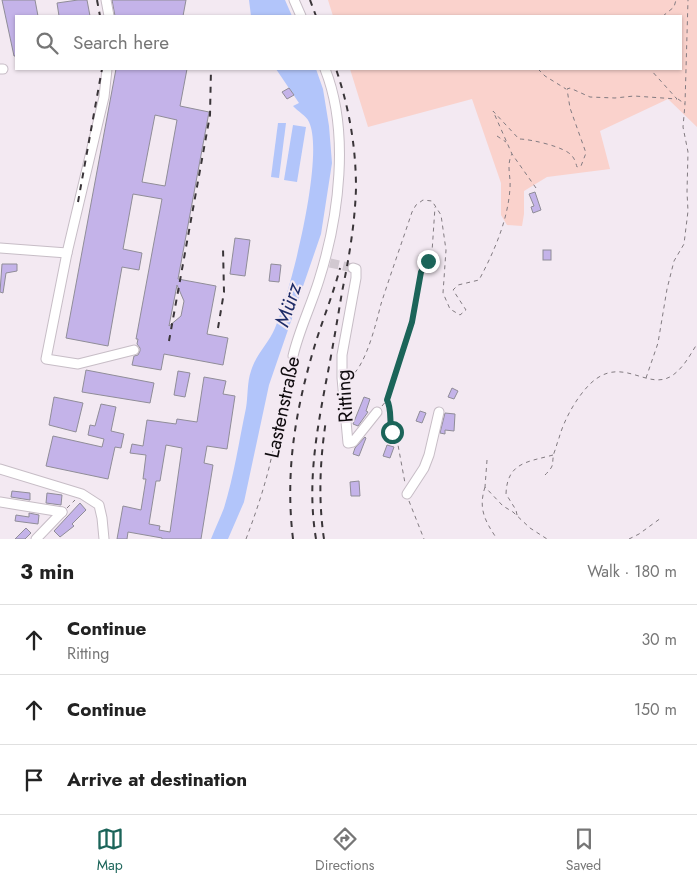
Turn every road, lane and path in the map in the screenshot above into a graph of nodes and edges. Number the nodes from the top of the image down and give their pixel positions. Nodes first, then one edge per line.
1 (106, 0) edge
2 (294, 0) edge
3 (676, 0) edge
4 (688, 0) edge
5 (109, 15) edge
6 (301, 15) edge
7 (664, 15) edge
8 (107, 70) edge
9 (325, 70) edge
10 (539, 70) edge
11 (651, 70) edge
12 (567, 89) junction
13 (677, 99) junction
14 (685, 104) junction
15 (497, 136) dead end
16 (507, 142) junction
17 (512, 154) junction
18 (536, 188) dead end
19 (435, 206) junction
20 (2, 248) edge
21 (67, 253) junction
22 (353, 268) dead end
23 (697, 344) edge
24 (134, 350) dead end
25 (293, 356) joint
26 (342, 378) junction
27 (646, 378) junction
28 (387, 400) junction
29 (377, 412) joint
30 (439, 412) dead end
31 (553, 454) junction
32 (487, 460) dead end
33 (0, 469) edge
34 (545, 475) dead end
35 (485, 487) junction
36 (82, 494) junction
37 (407, 494) junction
38 (0, 502) edge
39 (62, 512) junction
40 (517, 516) junction
41 (661, 518) dead end
42 (36, 539) edge
43 (104, 539) edge
44 (246, 539) edge
45 (424, 539) edge
46 (497, 539) edge
47 (547, 539) edge
48 (629, 539) edge

1 - 5 street
2 - 6 street
3 - 7 path
4 - 14 path
8 - 21 street
9 - 25 street, Lastenstraße
10 - 12 path
11 - 13 path
12 - 13 path
12 - 16 path
13 - 14 path
14 - 27 path
15 - 16 path
16 - 17 path
17 - 18 path
17 - 19 path
19 - 26 path
19 - 28 path
20 - 21 street
21 - 24 street
22 - 26 street, Ritting
23 - 27 path
25 - 44 path, Lastenstraße
26 - 29 street, Ritting
27 - 31 path
28 - 29 path, Ritting
28 - 37 path
30 - 37 street
31 - 34 path
31 - 40 path
32 - 35 path
33 - 36 street
35 - 40 path
35 - 46 path
36 - 39 path
36 - 43 street
37 - 45 path
38 - 39 street
39 - 42 street
40 - 47 path
41 - 48 path

